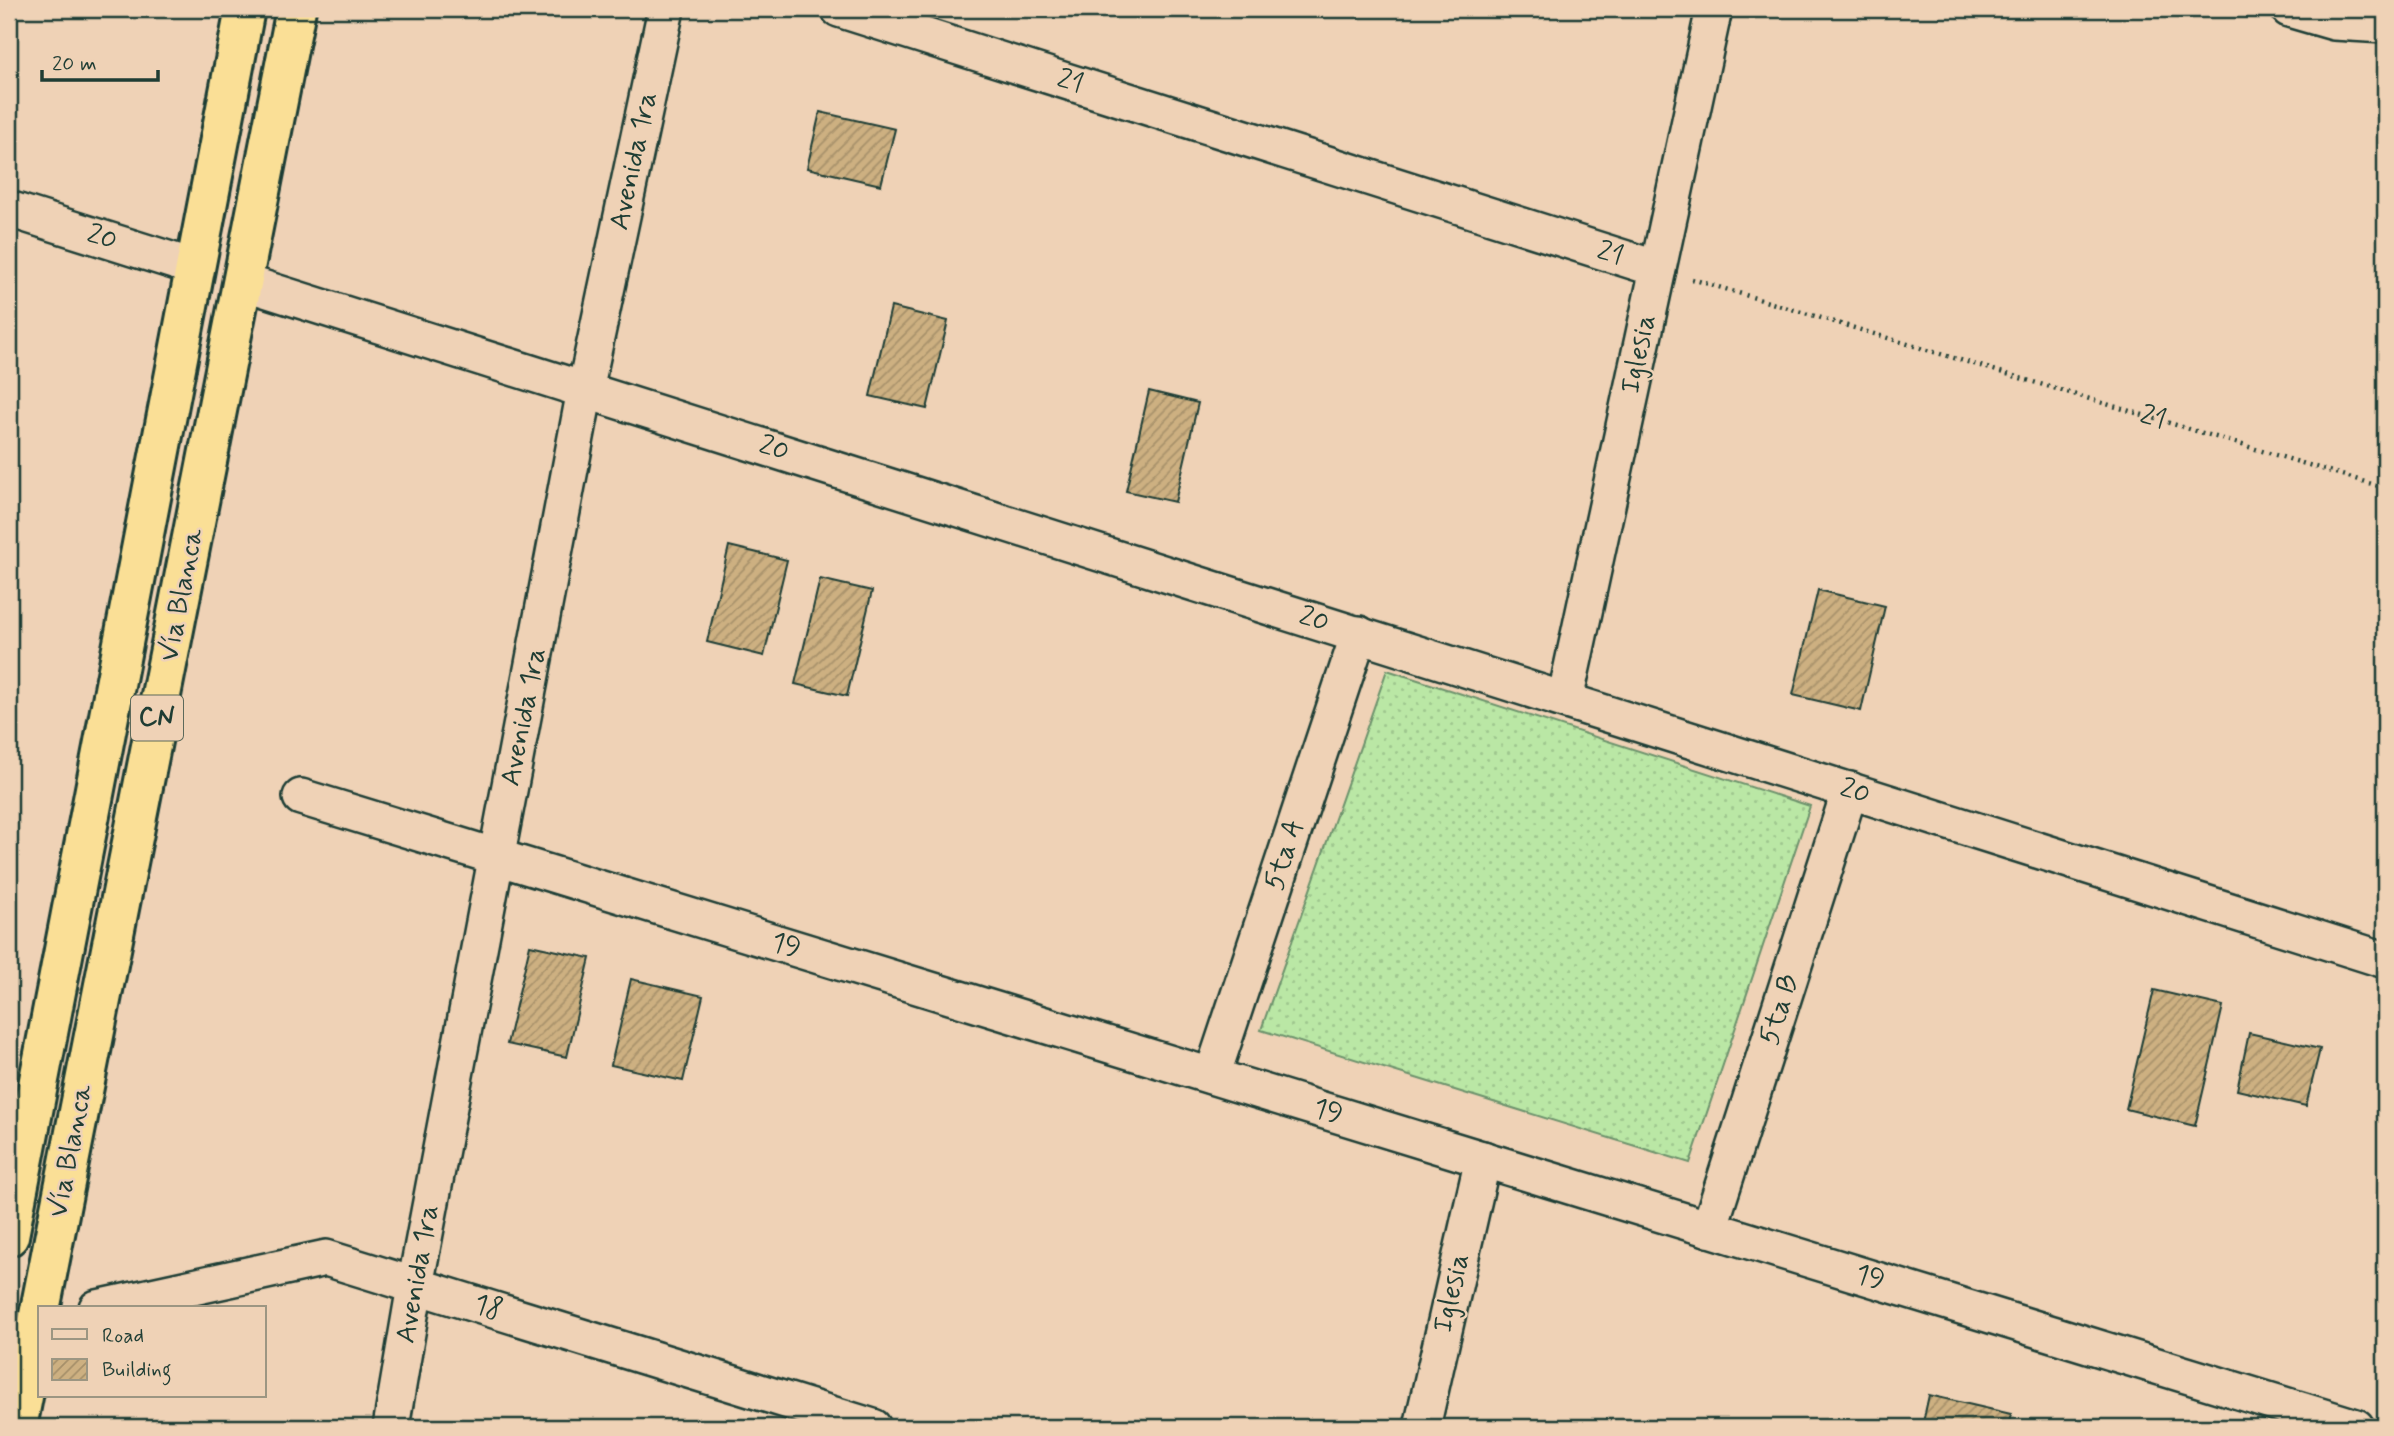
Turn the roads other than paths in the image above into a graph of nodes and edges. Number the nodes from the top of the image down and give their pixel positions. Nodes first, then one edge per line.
1 (245, 9) edge
2 (296, 9) edge
3 (666, 9) edge
4 (839, 9) edge
5 (1714, 9) edge
6 (2289, 9) edge
7 (2385, 26) edge
8 (9, 209) edge
9 (196, 268) junction
10 (1658, 269) junction
11 (243, 282) junction
12 (585, 390) junction
13 (1359, 634) junction
14 (1565, 700) junction
15 (1850, 790) junction
16 (301, 797) dead end
17 (498, 857) junction
18 (2385, 960) edge
19 (1212, 1076) junction
20 (1482, 1159) junction
21 (1709, 1229) junction
22 (9, 1236) edge
23 (415, 1286) junction
24 (42, 1306) edge
25 (106, 1306) edge
26 (38, 1326) edge
27 (17, 1427) edge
28 (391, 1427) edge
29 (873, 1427) edge
30 (1422, 1427) edge
31 (2356, 1427) edge

1 - 9 highway, Vía Blanca / CN
2 - 11 highway, Vía Blanca / CN
3 - 12 street, Avenida 1ra
4 - 10 street, 21
5 - 10 street, Iglesia
6 - 7 street
8 - 9 street, 20
9 - 22 highway, Vía Blanca / CN
10 - 14 street, Iglesia
11 - 12 street, 20
11 - 24 highway, Vía Blanca / CN
12 - 13 street, 20
12 - 17 street, Avenida 1ra
13 - 14 street, 20
13 - 19 street, 5ta A
14 - 15 street, 20
15 - 18 street, 20
15 - 21 street, 5ta B
16 - 17 street, 19
17 - 19 street, 19
17 - 23 street, Avenida 1ra
19 - 20 street, 19
20 - 21 street, 19
20 - 30 street, Iglesia
21 - 31 street, 19
23 - 25 street, 18
23 - 28 street, Avenida 1ra
23 - 29 street, 18
26 - 27 highway, Vía Blanca / CN

